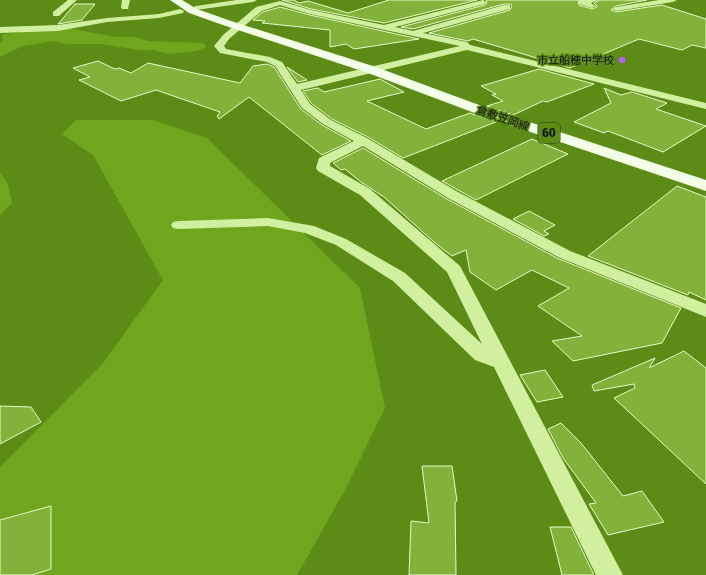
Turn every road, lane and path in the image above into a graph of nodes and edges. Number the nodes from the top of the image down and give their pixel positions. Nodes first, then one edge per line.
1 (73, 0) edge
2 (175, 0) edge
3 (203, 0) edge
4 (253, 0) edge
5 (673, 0) edge
6 (280, 1) edge
7 (449, 2) dead end
8 (482, 2) dead end
9 (214, 5) junction
10 (463, 7) junction
11 (507, 7) dead end
12 (196, 8) dead end
13 (616, 9) dead end
14 (228, 10) dead end
15 (180, 11) dead end
16 (56, 14) dead end
17 (243, 20) junction
18 (384, 28) junction
19 (0, 30) edge
20 (411, 34) junction
21 (467, 47) junction
22 (372, 70) junction
23 (393, 77) junction
24 (294, 88) junction
25 (706, 106) edge
26 (363, 141) junction
27 (706, 174) edge
28 (706, 186) edge
29 (178, 225) dead end
30 (706, 311) edge
31 (500, 362) junction
32 (610, 575) edge

1 - 16 street
2 - 17 main road, 倉敷笠岡線 / 60
3 - 9 street
4 - 9 street
5 - 13 street
6 - 17 street
6 - 18 street
7 - 10 street
8 - 10 street
9 - 12 street
9 - 14 street
10 - 18 street
11 - 20 street
15 - 19 street
17 - 22 main road, 倉敷笠岡線 / 60
17 - 24 street
18 - 20 street
20 - 21 street
21 - 22 street
21 - 25 street
22 - 23 main road, 倉敷笠岡線 / 60
22 - 24 street
23 - 27 main road, 倉敷笠岡線 / 60
23 - 28 main road, 倉敷笠岡線 / 60
24 - 26 street
26 - 30 street
26 - 31 street
29 - 31 street
31 - 32 street

